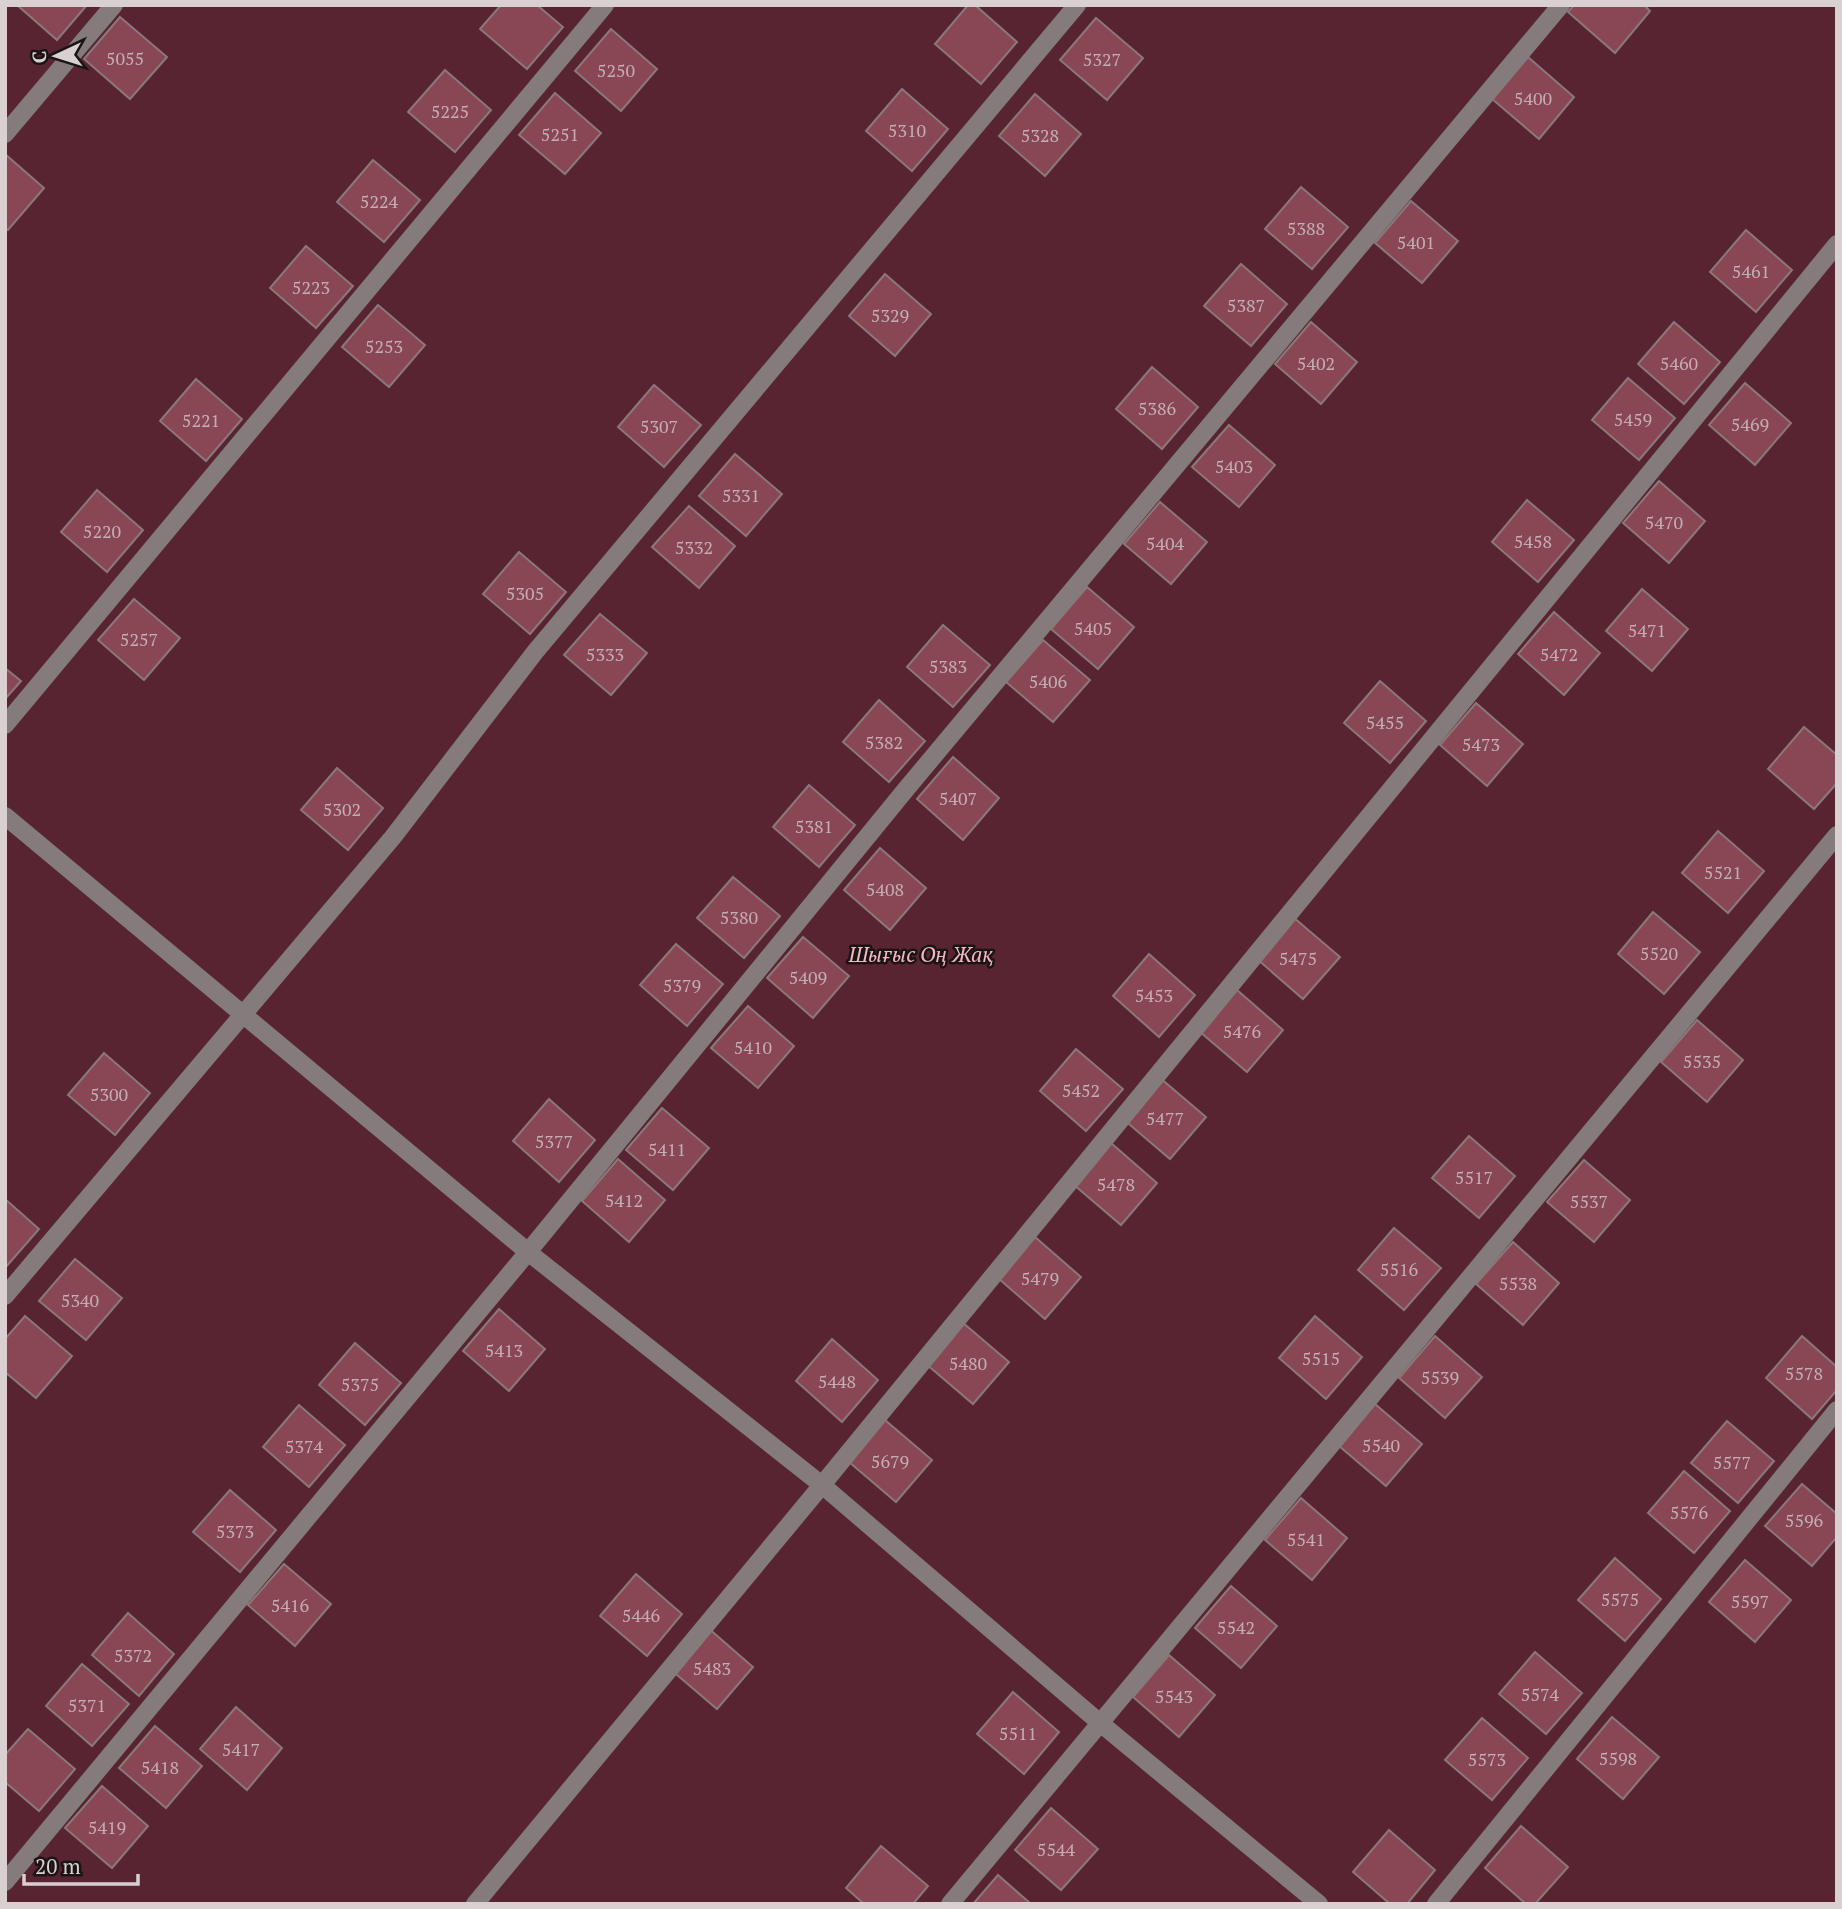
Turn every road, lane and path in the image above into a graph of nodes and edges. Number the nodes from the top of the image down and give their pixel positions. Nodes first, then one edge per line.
1 (114, 5) edge
2 (605, 5) edge
3 (1077, 5) edge
4 (1561, 5) edge
5 (5, 134) edge
6 (1837, 244) edge
7 (5, 725) edge
8 (5, 816) edge
9 (1837, 835) edge
10 (240, 1014) junction
11 (528, 1252) junction
12 (5, 1296) edge
13 (1837, 1410) edge
14 (822, 1485) junction
15 (1099, 1722) junction
16 (5, 1882) edge
17 (475, 1904) edge
18 (950, 1904) edge
19 (1319, 1904) edge
20 (1436, 1904) edge

1 - 5 lane
2 - 7 lane
3 - 10 lane
4 - 11 lane
6 - 14 lane
8 - 10 lane
9 - 15 lane
10 - 11 lane
10 - 12 lane
11 - 14 lane
11 - 16 lane
13 - 20 lane
14 - 15 lane
14 - 17 lane
15 - 18 lane
15 - 19 lane

